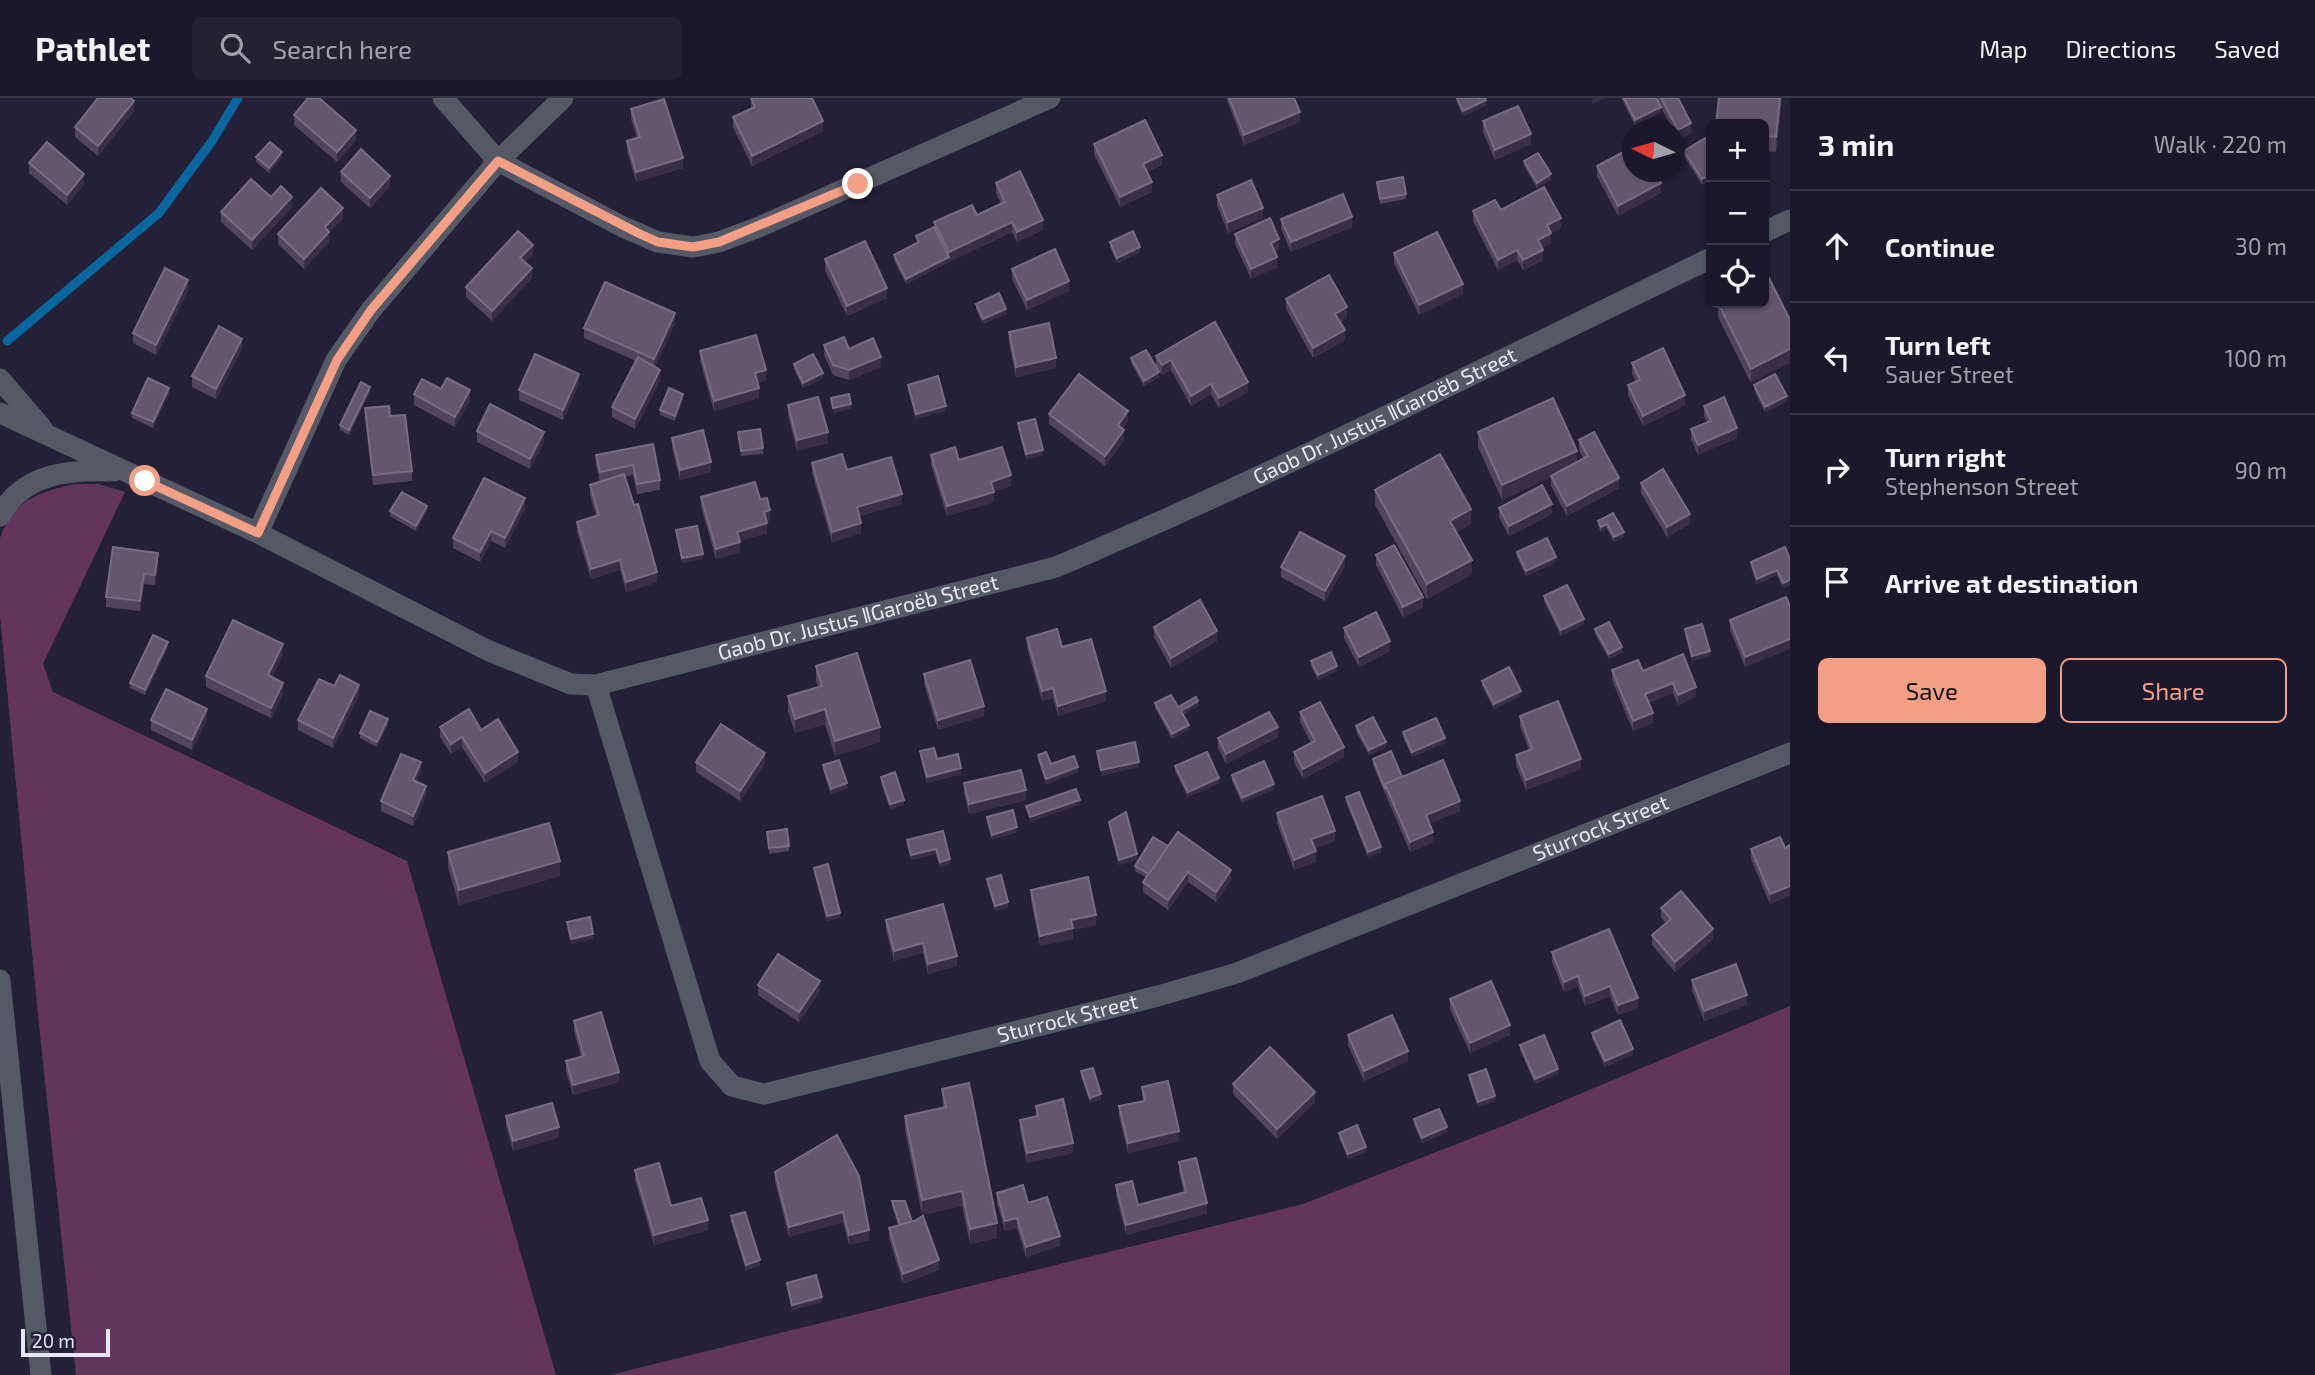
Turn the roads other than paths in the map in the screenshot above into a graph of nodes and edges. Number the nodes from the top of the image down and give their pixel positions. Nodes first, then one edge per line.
1 (443, 98) edge
2 (563, 98) edge
3 (1051, 98) edge
4 (498, 161) junction
5 (1790, 220) edge
6 (1769, 230) edge
7 (1706, 260) edge
8 (0, 379) edge
9 (0, 412) edge
10 (48, 434) junction
11 (123, 471) junction
12 (0, 516) edge
13 (258, 533) junction
14 (596, 685) junction
15 (1790, 753) edge
16 (0, 980) edge
17 (41, 1375) edge

1 - 4 street
2 - 4 street
3 - 4 street
4 - 13 street
5 - 6 street
7 - 14 street, Gaob Dr. Justus ǁGaroëb Street
8 - 10 street
9 - 10 street, Gaob Dr. Justus ǁGaroëb Street
10 - 11 street, Gaob Dr. Justus ǁGaroëb Street
11 - 12 street
11 - 13 street, Gaob Dr. Justus ǁGaroëb Street
13 - 14 street, Gaob Dr. Justus ǁGaroëb Street
14 - 15 street, Sturrock Street
16 - 17 street

